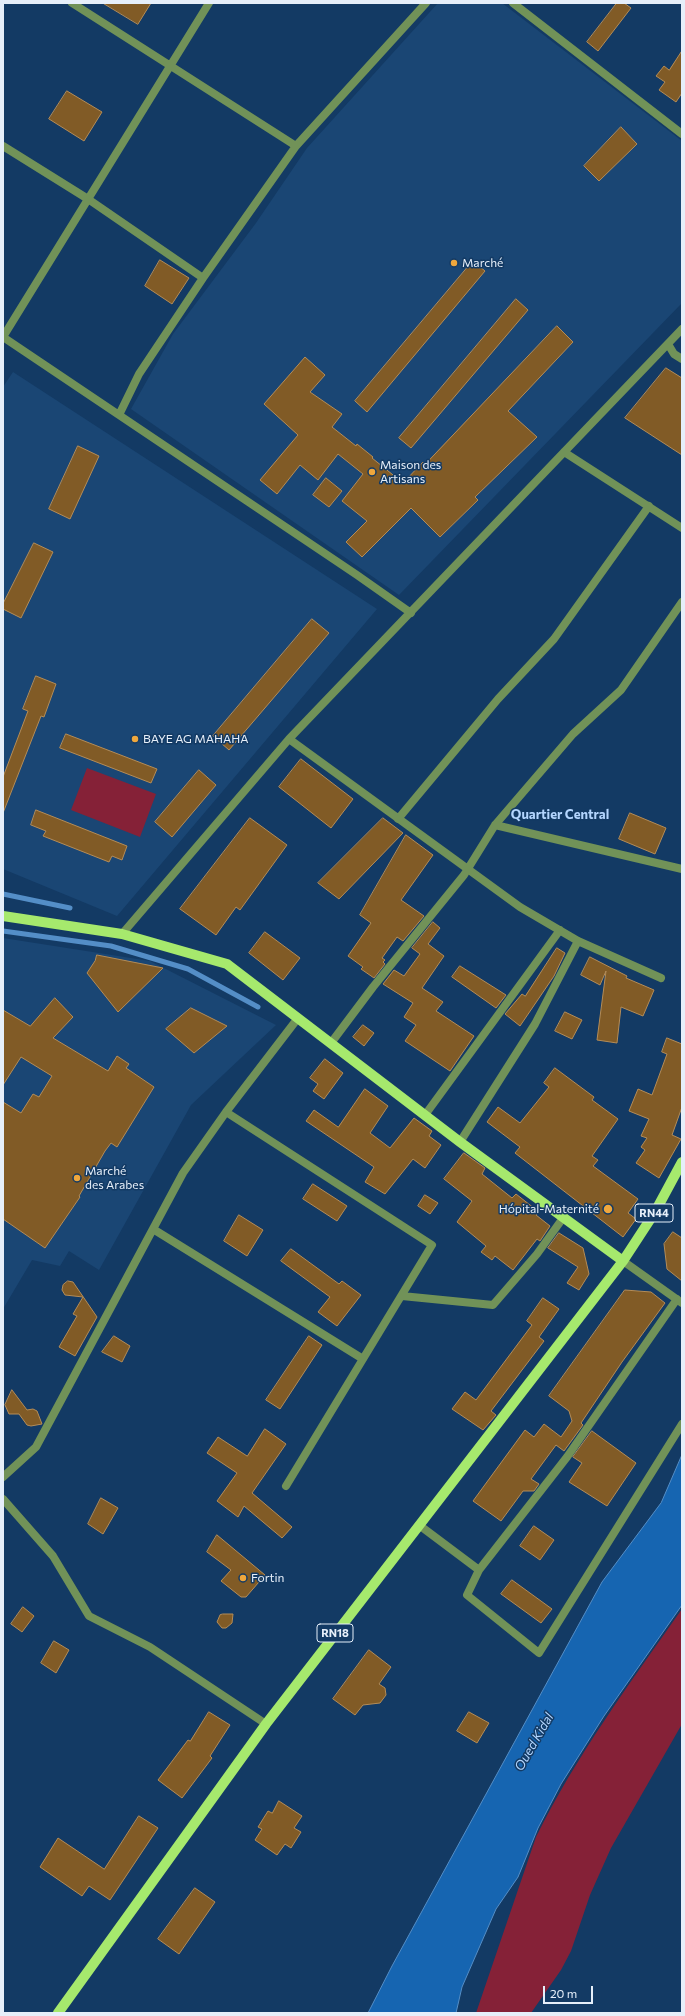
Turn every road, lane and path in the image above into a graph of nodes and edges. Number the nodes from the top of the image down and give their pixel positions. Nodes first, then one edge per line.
1 (72, 3) edge
2 (209, 3) edge
3 (426, 3) edge
4 (513, 3) edge
5 (171, 65) junction
6 (682, 134) edge
7 (3, 146) edge
8 (296, 146) junction
9 (88, 199) junction
10 (203, 278) junction
11 (682, 329) edge
12 (668, 344) junction
13 (682, 360) edge
14 (119, 414) junction
15 (564, 452) junction
16 (649, 506) junction
17 (682, 528) edge
18 (682, 602) edge
19 (410, 613) junction
20 (289, 739) junction
21 (398, 819) junction
22 (495, 825) junction
23 (682, 869) edge
24 (467, 870) junction
25 (3, 916) edge
26 (560, 930) junction
27 (122, 934) junction
28 (578, 941) junction
29 (661, 978) dead end
30 (298, 1018) junction
31 (331, 1043) junction
32 (226, 1112) junction
33 (425, 1115) junction
34 (460, 1142) junction
35 (682, 1162) edge
36 (564, 1218) junction
37 (153, 1229) junction
38 (623, 1261) junction
39 (402, 1296) junction
40 (680, 1301) edge
41 (363, 1359) junction
42 (682, 1424) edge
43 (3, 1477) edge
44 (286, 1486) dead end
45 (3, 1500) edge
46 (419, 1525) junction
47 (479, 1570) junction
48 (266, 1724) junction
49 (58, 2013) edge

1 - 5 street
2 - 5 street
3 - 8 street
4 - 6 street
5 - 8 street
5 - 9 street
7 - 9 street
8 - 10 street
9 - 10 street
9 - 14 street
10 - 14 street
11 - 12 street
12 - 13 street
12 - 15 street
14 - 19 street
15 - 16 street
15 - 19 street
16 - 17 street
16 - 21 street
18 - 22 street
19 - 20 street
20 - 21 street
20 - 27 street
21 - 24 street
22 - 23 street
22 - 24 street
24 - 26 street
24 - 31 street
25 - 27 main road
26 - 28 street
26 - 33 street
27 - 30 main road
28 - 29 street
28 - 34 street
30 - 31 main road
30 - 32 street
31 - 33 main road
32 - 37 street
32 - 39 street
33 - 34 main road
34 - 36 main road
35 - 38 main road, RN44
36 - 38 main road
36 - 39 street
37 - 41 street
37 - 43 street
38 - 40 street
38 - 46 main road, RN18
39 - 41 street
40 - 47 street
41 - 44 street
42 - 47 street
45 - 48 street
46 - 47 street
46 - 48 main road, RN18
48 - 49 main road, RN18

